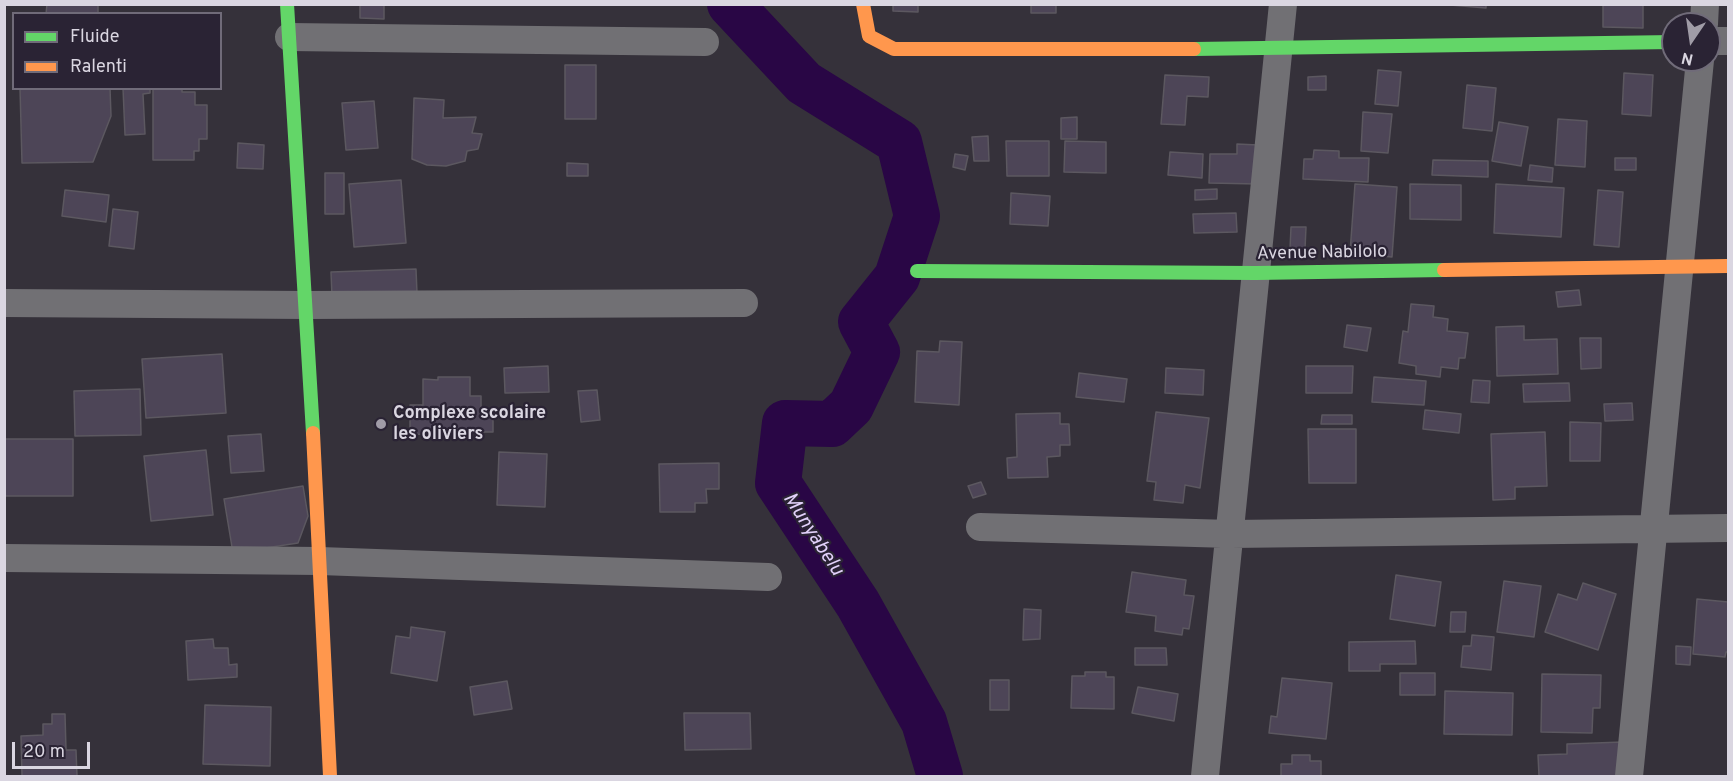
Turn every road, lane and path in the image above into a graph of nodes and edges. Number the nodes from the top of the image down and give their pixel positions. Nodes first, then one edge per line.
1 (287, 4) edge
2 (862, 4) edge
3 (1283, 4) edge
4 (289, 37) junction
5 (705, 42) dead end
6 (1661, 42) edge
7 (1280, 49) junction
8 (1699, 72) edge
9 (1728, 266) edge
10 (1679, 267) junction
11 (917, 271) dead end
12 (1256, 273) junction
13 (4, 303) edge
14 (744, 303) dead end
15 (307, 305) junction
16 (980, 526) dead end
17 (1728, 528) edge
18 (1654, 529) junction
19 (1230, 534) junction
20 (4, 558) edge
21 (320, 561) junction
22 (768, 577) dead end
23 (330, 777) edge
24 (1205, 777) edge
25 (1629, 777) edge

1 - 4 street
2 - 7 street
3 - 7 street
4 - 5 street
4 - 15 street
6 - 7 street
7 - 12 street
8 - 10 street
9 - 10 street, Avenue Nabilolo
10 - 12 street, Avenue Nabilolo
10 - 18 street
11 - 12 street, Avenue Nabilolo
12 - 19 street
13 - 15 street
14 - 15 street
15 - 21 street
16 - 19 street
17 - 18 street
18 - 19 street
18 - 25 street
19 - 24 street
20 - 21 street
21 - 22 street
21 - 23 street

